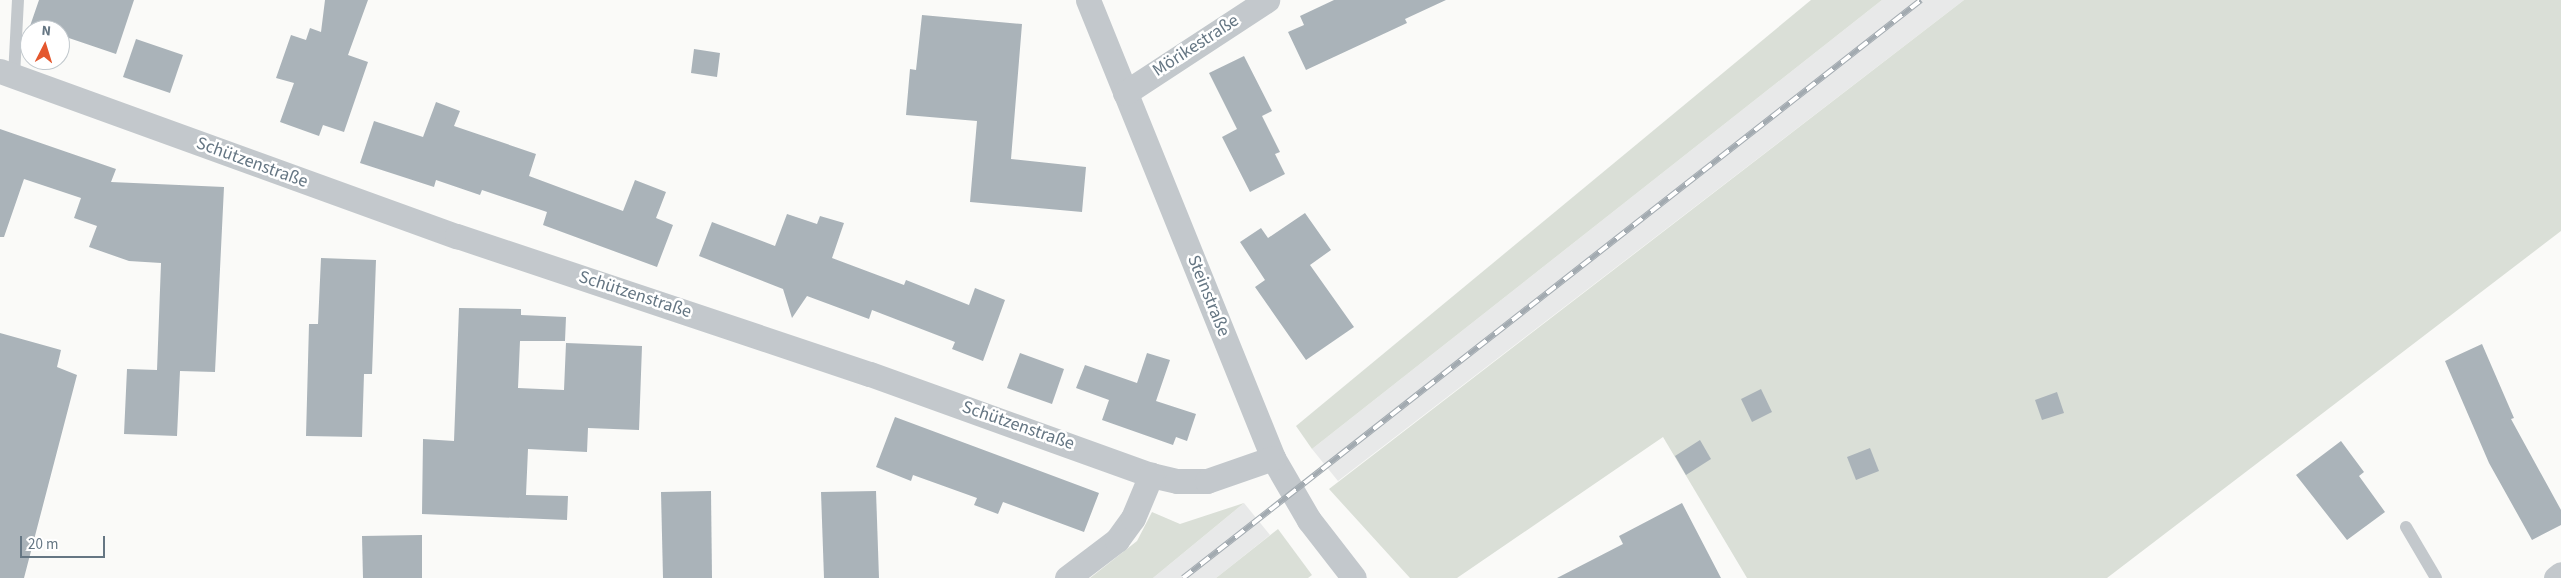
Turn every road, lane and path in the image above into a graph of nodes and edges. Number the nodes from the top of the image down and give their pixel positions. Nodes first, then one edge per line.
1 (18, 0) edge
2 (1088, 0) edge
3 (1266, 0) edge
4 (7, 74) edge
5 (1125, 93) junction
6 (1273, 458) junction
7 (1151, 475) junction
8 (2406, 527) dead end
9 (2561, 574) edge
10 (1067, 578) edge
11 (1354, 578) edge
12 (2436, 578) edge
13 (2556, 578) edge

1 - 4 lane
2 - 5 street, Steinstraße
3 - 5 street, Mörikestraße
4 - 7 street, Schützenstraße
5 - 6 street, Steinstraße
6 - 7 street, Schützenstraße
6 - 11 street, Steinstraße
7 - 10 street
8 - 12 lane
9 - 13 street

